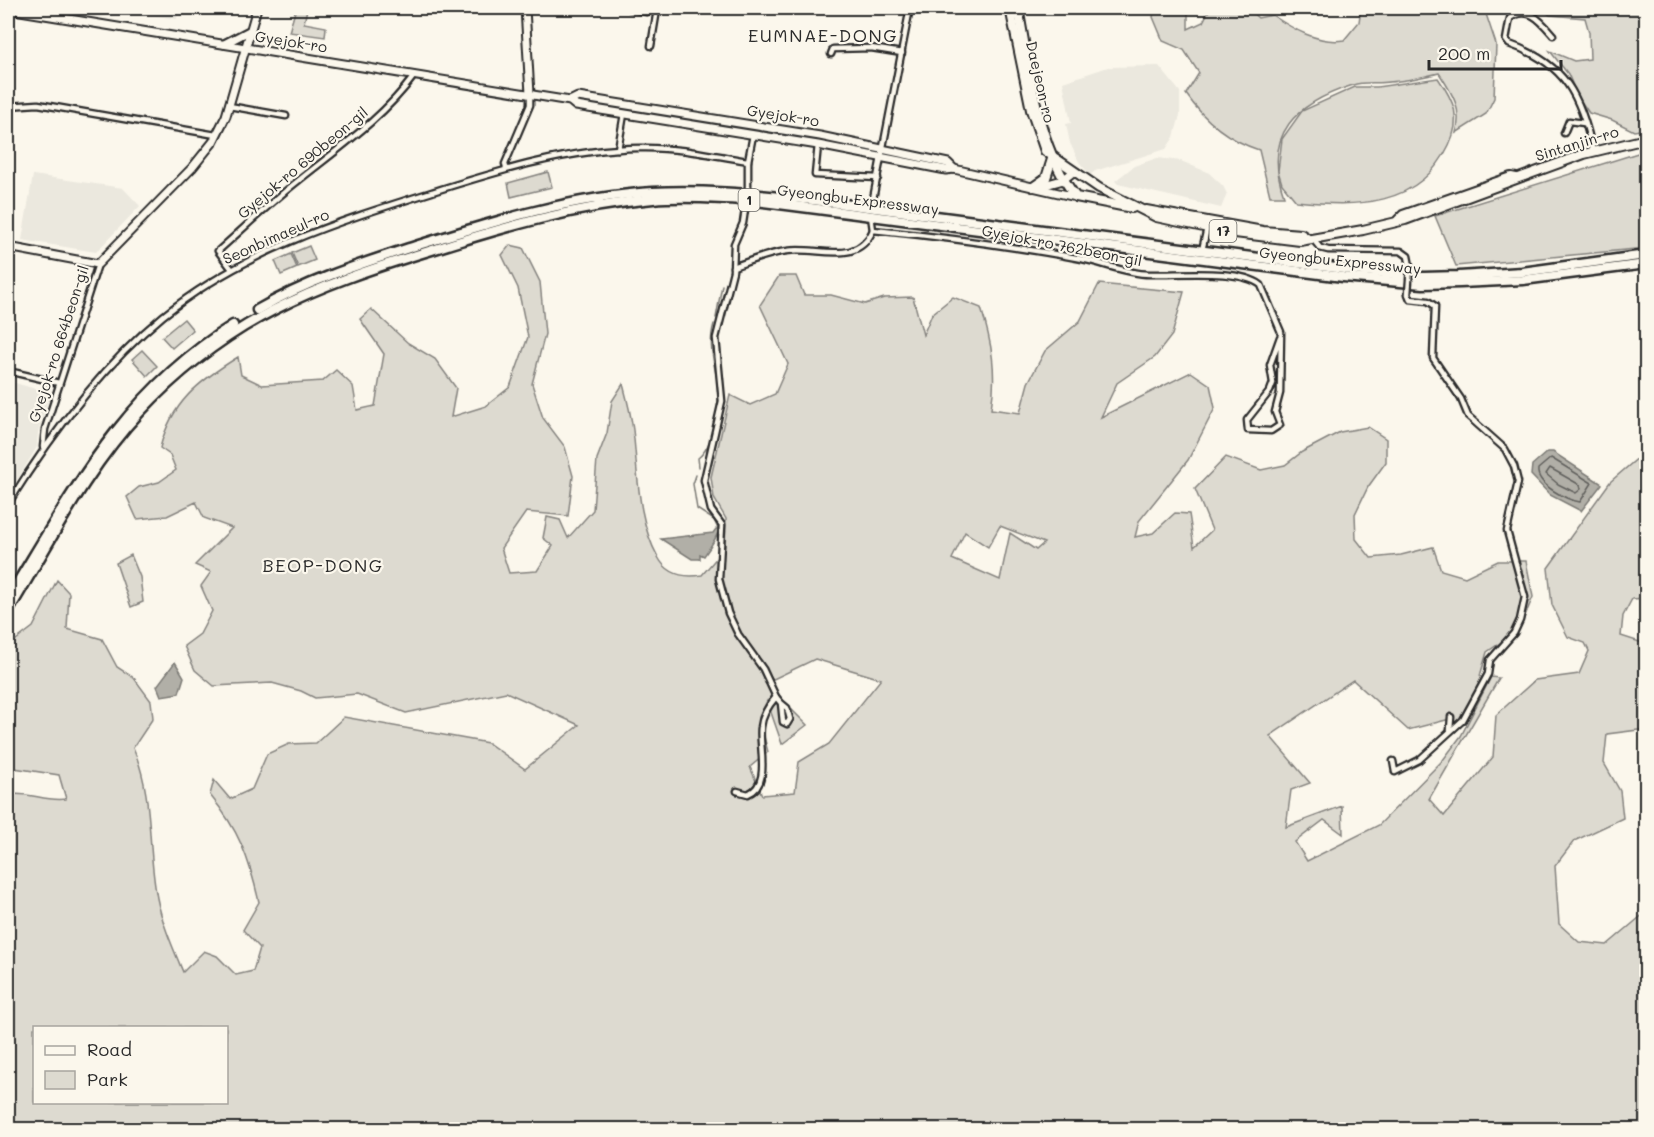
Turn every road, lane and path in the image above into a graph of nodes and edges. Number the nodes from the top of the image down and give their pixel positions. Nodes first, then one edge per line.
1 (258, 8) edge
2 (525, 8) edge
3 (629, 8) edge
4 (910, 8) edge
5 (1010, 8) edge
6 (1018, 8) edge
7 (8, 9) edge
8 (30, 10) edge
9 (648, 10) edge
10 (251, 30) junction
11 (1553, 34) dead end
12 (224, 44) junction
13 (651, 46) dead end
14 (246, 48) junction
15 (902, 53) junction
16 (831, 54) dead end
17 (414, 75) junction
18 (530, 94) junction
19 (570, 100) junction
20 (8, 106) edge
21 (229, 106) junction
22 (624, 114) junction
23 (286, 116) dead end
24 (1584, 123) junction
25 (1564, 133) dead end
26 (216, 135) junction
27 (753, 135) junction
28 (1647, 139) edge
29 (818, 144) junction
30 (618, 149) junction
31 (884, 149) junction
32 (1593, 152) junction
33 (882, 158) junction
34 (1053, 158) junction
35 (748, 161) junction
36 (506, 168) junction
37 (954, 169) junction
38 (1073, 171) junction
39 (878, 178) junction
40 (1063, 180) junction
41 (1033, 187) junction
42 (748, 190) dead end
43 (1076, 197) junction
44 (746, 203) dead end
45 (872, 204) dead end
46 (1142, 210) junction
47 (872, 216) dead end
48 (1207, 228) junction
49 (873, 230) junction
50 (1310, 238) junction
51 (1203, 246) dead end
52 (8, 248) edge
53 (1647, 255) edge
54 (1201, 262) dead end
55 (98, 264) junction
56 (1647, 264) edge
57 (733, 267) junction
58 (231, 268) junction
59 (1199, 275) junction
60 (1280, 337) junction
61 (8, 370) edge
62 (59, 383) junction
63 (43, 447) junction
64 (8, 504) edge
65 (8, 598) edge
66 (8, 612) edge
67 (776, 697) junction
68 (783, 703) dead end
69 (1451, 717) dead end
70 (1450, 730) junction
71 (1393, 761) dead end
72 (737, 791) dead end

1 - 10 main road, Gyejok-ro 664beon-gil
2 - 18 main road
3 - 9 street
4 - 15 street
5 - 34 main road, Daejeon-ro
6 - 34 main road, Daejeon-ro
7 - 8 main road, Gyejok-ro
8 - 12 main road, Gyejok-ro
9 - 13 street
10 - 12 main road
10 - 14 main road, Gyejok-ro 664beon-gil
11 - 24 street
12 - 14 main road, Gyejok-ro
14 - 17 main road, Gyejok-ro
14 - 21 main road, Gyejok-ro 664beon-gil
15 - 16 street
15 - 31 street
17 - 18 main road, Gyejok-ro
17 - 58 street, Gyejok-ro 690beon-gil
18 - 19 main road, Gyejok-ro
18 - 36 street
19 - 22 main road, Gyejok-ro
19 - 31 main road, Gyejok-ro
20 - 26 street
21 - 23 street
21 - 26 main road, Gyejok-ro 664beon-gil
22 - 27 main road, Gyejok-ro
22 - 30 street
24 - 25 street
24 - 32 street
26 - 55 main road, Gyejok-ro 664beon-gil
27 - 29 main road, Gyejok-ro
27 - 35 street
28 - 32 main road, Sintanjin-ro / 17
29 - 33 main road, Gyejok-ro
29 - 39 street
30 - 35 street, Seonbimaeul-ro
30 - 36 street, Seonbimaeul-ro
31 - 33 street
31 - 37 main road, Gyejok-ro
32 - 50 main road, Sintanjin-ro / 17
33 - 37 main road, Gyejok-ro
33 - 39 street
34 - 38 main road
34 - 40 main road, Daejeon-ro
34 - 41 main road
35 - 42 street
36 - 58 street, Seonbimaeul-ro
37 - 41 main road, Gyejok-ro
38 - 40 main road
38 - 46 main road
39 - 45 street
40 - 41 main road
40 - 43 main road, Daejeon-ro
41 - 43 main road, Gyejok-ro
43 - 46 main road, Sintanjin-ro / 17
44 - 57 street
46 - 48 main road, Sintanjin-ro / 17
46 - 50 main road, Sintanjin-ro / 17
47 - 49 street
48 - 50 main road, Sintanjin-ro / 17
48 - 51 street
49 - 57 street
49 - 59 street, Gyejok-ro 762beon-gil
50 - 70 street, bridge
52 - 55 main road
53 - 65 highway, Gyeongbu Expressway / 1
54 - 59 street
55 - 62 street, Gyejok-ro 664beon-gil
56 - 66 highway, Gyeongbu Expressway / 1
57 - 67 street
58 - 63 street, Seonbimaeul-ro
59 - 60 street, Gyejok-ro 762beon-gil
60 - 60 street, Gyejok-ro 762beon-gil
61 - 62 street
62 - 63 street, Gyejok-ro 664beon-gil
63 - 64 street, Seonbimaeul-ro
67 - 68 street
67 - 72 street
69 - 70 street
70 - 71 street

